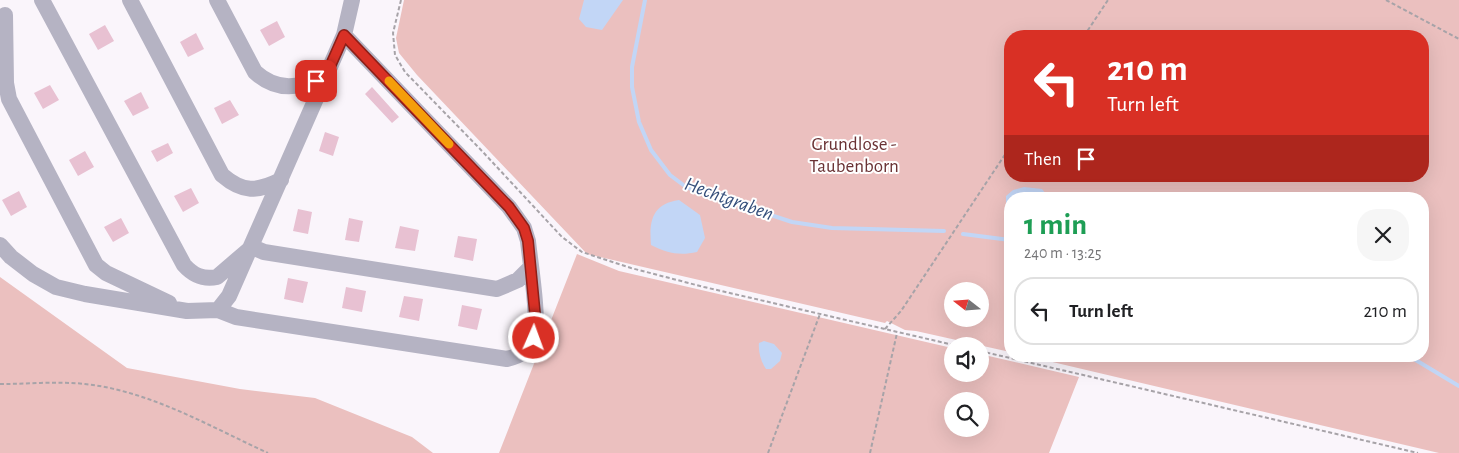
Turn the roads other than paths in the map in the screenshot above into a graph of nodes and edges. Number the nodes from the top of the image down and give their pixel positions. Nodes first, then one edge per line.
1 (42, 0) edge
2 (130, 0) edge
3 (216, 0) edge
4 (352, 0) edge
5 (7, 7) edge
6 (344, 35) junction
7 (0, 36) edge
8 (325, 78) junction
9 (281, 180) junction
10 (0, 245) edge
11 (252, 246) junction
12 (531, 267) junction
13 (218, 310) junction
14 (187, 311) junction

1 - 11 lane
2 - 9 lane
3 - 8 lane
4 - 6 lane
5 - 7 lane
5 - 14 lane
6 - 8 lane
6 - 12 lane
8 - 9 lane
9 - 11 lane
10 - 14 lane
11 - 12 lane
11 - 13 lane
12 - 13 lane
13 - 14 lane

